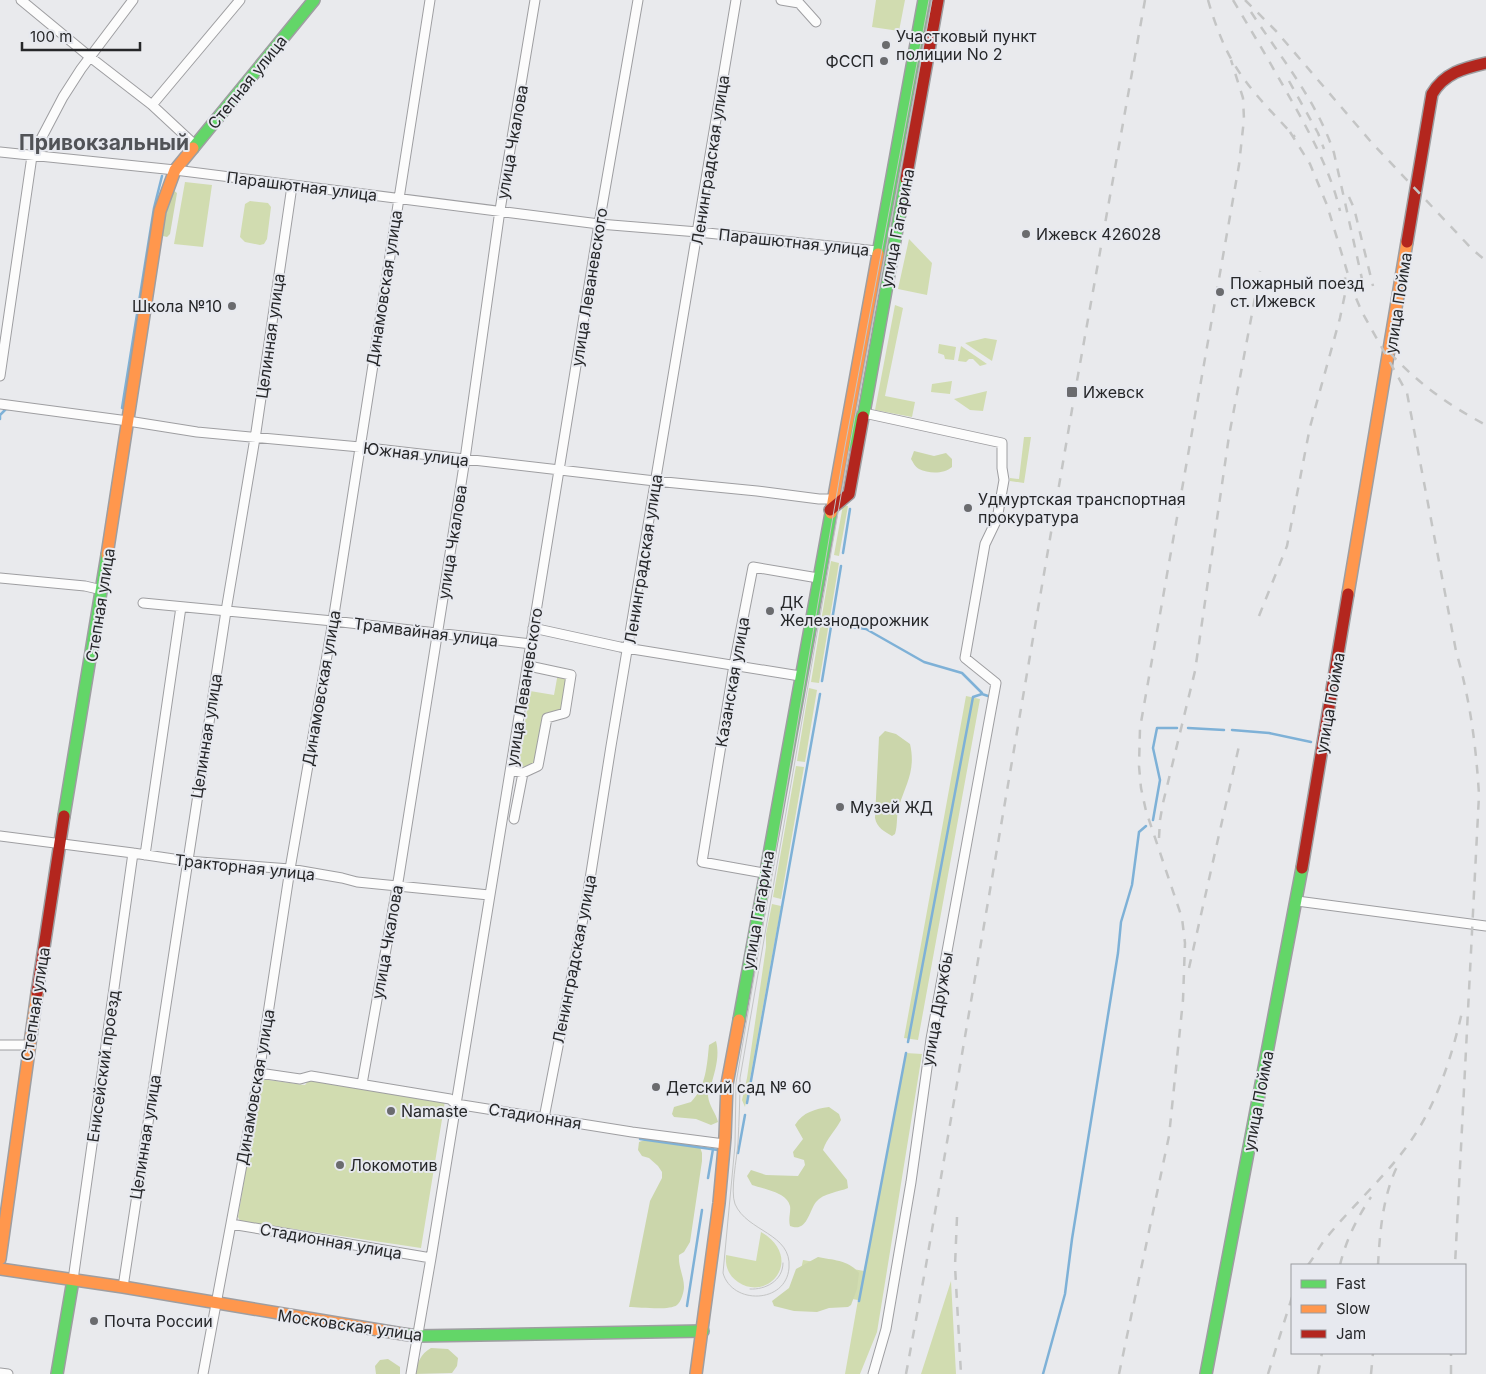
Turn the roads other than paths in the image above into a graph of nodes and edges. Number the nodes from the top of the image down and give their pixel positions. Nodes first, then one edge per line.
1 (21, 0) edge
2 (37, 0) edge
3 (133, 0) edge
4 (240, 0) edge
5 (314, 0) edge
6 (430, 0) edge
7 (535, 0) edge
8 (638, 0) edge
9 (736, 0) edge
10 (781, 0) edge
11 (924, 0) edge
12 (938, 0) edge
13 (31, 8) junction
14 (816, 22) dead end
15 (90, 57) junction
16 (1486, 63) edge
17 (152, 106) junction
18 (195, 145) junction
19 (0, 152) edge
20 (32, 156) junction
21 (174, 170) junction
22 (292, 186) junction
23 (398, 198) junction
24 (500, 210) junction
25 (600, 224) junction
26 (698, 232) junction
27 (877, 251) junction
28 (0, 376) edge
29 (0, 404) edge
30 (864, 413) junction
31 (128, 421) junction
32 (255, 438) junction
33 (360, 447) junction
34 (842, 450) junction
35 (465, 460) junction
36 (560, 470) junction
37 (656, 481) junction
38 (831, 504) junction
39 (0, 578) edge
40 (818, 578) junction
41 (102, 590) junction
42 (143, 603) dead end
43 (181, 607) junction
44 (226, 611) junction
45 (333, 621) junction
46 (534, 628) junction
47 (437, 632) junction
48 (531, 644) junction
49 (628, 648) junction
50 (734, 665) junction
51 (528, 666) junction
52 (800, 676) junction
53 (511, 770) junction
54 (523, 772) junction
55 (514, 819) dead end
56 (0, 836) edge
57 (60, 844) junction
58 (133, 853) junction
59 (144, 854) junction
60 (187, 862) junction
61 (290, 869) junction
62 (764, 874) junction
63 (398, 886) junction
64 (489, 895) junction
65 (1297, 901) junction
66 (1486, 926) edge
67 (0, 1045) edge
68 (29, 1045) junction
69 (259, 1072) junction
70 (362, 1084) junction
71 (456, 1104) junction
72 (544, 1118) junction
73 (724, 1144) junction
74 (231, 1224) junction
75 (431, 1258) junction
76 (0, 1259) edge
77 (0, 1269) edge
78 (73, 1280) junction
79 (123, 1287) junction
80 (215, 1303) junction
81 (703, 1331) junction
82 (418, 1336) junction
83 (0, 1373) edge
84 (8, 1374) edge
85 (57, 1374) edge
86 (203, 1374) edge
87 (411, 1374) edge
88 (696, 1374) edge
89 (873, 1374) edge
90 (1206, 1374) edge

1 - 13 street
2 - 13 street
3 - 15 street
4 - 17 street
5 - 18 main road, Степная улица
6 - 23 street, Динамовская улица
7 - 24 street, улица Чкалова
8 - 25 street, улица Леваневского
9 - 26 street, Ленинградская улица
10 - 14 street
11 - 27 main road, улица Гагарина
12 - 30 main road, улица Гагарина
13 - 15 street
15 - 17 street
15 - 20 street
16 - 65 main road, улица Пойма
17 - 18 street
18 - 21 main road, Степная улица
19 - 20 street, Парашютная улица
20 - 21 street, Парашютная улица
20 - 28 street
21 - 22 street, Парашютная улица
21 - 31 main road, Степная улица
22 - 23 street, Парашютная улица
22 - 32 street, Целинная улица
23 - 24 street, Парашютная улица
23 - 33 street, Динамовская улица
24 - 25 street, Парашютная улица
24 - 35 street, улица Чкалова
25 - 26 street, Парашютная улица
25 - 36 street, улица Леваневского
26 - 27 street, Парашютная улица
26 - 37 street, Ленинградская улица
27 - 34 main road, улица Гагарина
29 - 31 street, Южная улица
30 - 34 main road, улица Гагарина
30 - 38 main road
30 - 89 street, улица Дружбы
31 - 32 street, Южная улица
31 - 41 main road, Степная улица
32 - 33 street, Южная улица
32 - 44 street, Целинная улица
33 - 35 street, Южная улица
33 - 45 street, Динамовская улица
34 - 38 main road, улица Гагарина
35 - 36 street, Южная улица
35 - 47 street, улица Чкалова
36 - 37 street, Южная улица
36 - 46 street, улица Леваневского
37 - 38 street, Южная улица
37 - 49 street, Ленинградская улица
38 - 40 main road, улица Гагарина
39 - 41 street
40 - 50 street, Казанская улица
40 - 52 main road, улица Гагарина
41 - 57 main road, Степная улица
42 - 43 street, Трамвайная улица
43 - 44 street, Трамвайная улица
43 - 59 street
44 - 45 street, Трамвайная улица
44 - 60 street, Целинная улица
45 - 47 street, Трамвайная улица
45 - 61 street, Динамовская улица
46 - 48 street, улица Леваневского
46 - 49 street
47 - 48 street, Трамвайная улица
47 - 63 street, улица Чкалова
48 - 51 street, улица Леваневского
49 - 50 street
49 - 72 street, Ленинградская улица
50 - 52 street
50 - 62 street, Казанская улица
51 - 53 street, улица Леваневского
51 - 54 street
52 - 62 main road, улица Гагарина
53 - 54 street
53 - 64 street, улица Леваневского
54 - 55 street
56 - 57 street, Тракторная улица
57 - 58 street, Тракторная улица
57 - 68 main road, Степная улица
58 - 59 street, Тракторная улица
58 - 78 street, Енисейский проезд
59 - 60 street, Тракторная улица
60 - 61 street, Тракторная улица
60 - 79 street, Целинная улица
61 - 63 street, Тракторная улица
61 - 69 street, Динамовская улица
62 - 73 main road, улица Гагарина
63 - 64 street, Тракторная улица
63 - 70 street, улица Чкалова
64 - 71 street, улица Леваневского
65 - 66 street
65 - 90 main road, улица Пойма
67 - 68 street
68 - 76 main road, Степная улица
69 - 70 street, Стадионная
69 - 74 street, Динамовская улица
70 - 71 street, Стадионная
71 - 72 street, Стадионная
71 - 75 street, улица Леваневского
72 - 73 street, Стадионная
73 - 81 main road, улица Гагарина
74 - 75 street, Стадионная улица
74 - 80 street, Динамовская улица
75 - 82 street, улица Леваневского
77 - 78 main road, Московская улица
78 - 79 main road, Московская улица
78 - 85 main road
79 - 80 main road, Московская улица
80 - 82 main road, Московская улица
80 - 86 street, Динамовская улица
81 - 82 main road, Московская улица
81 - 88 main road, улица Гагарина
82 - 87 street, улица Леваневского
83 - 84 street

